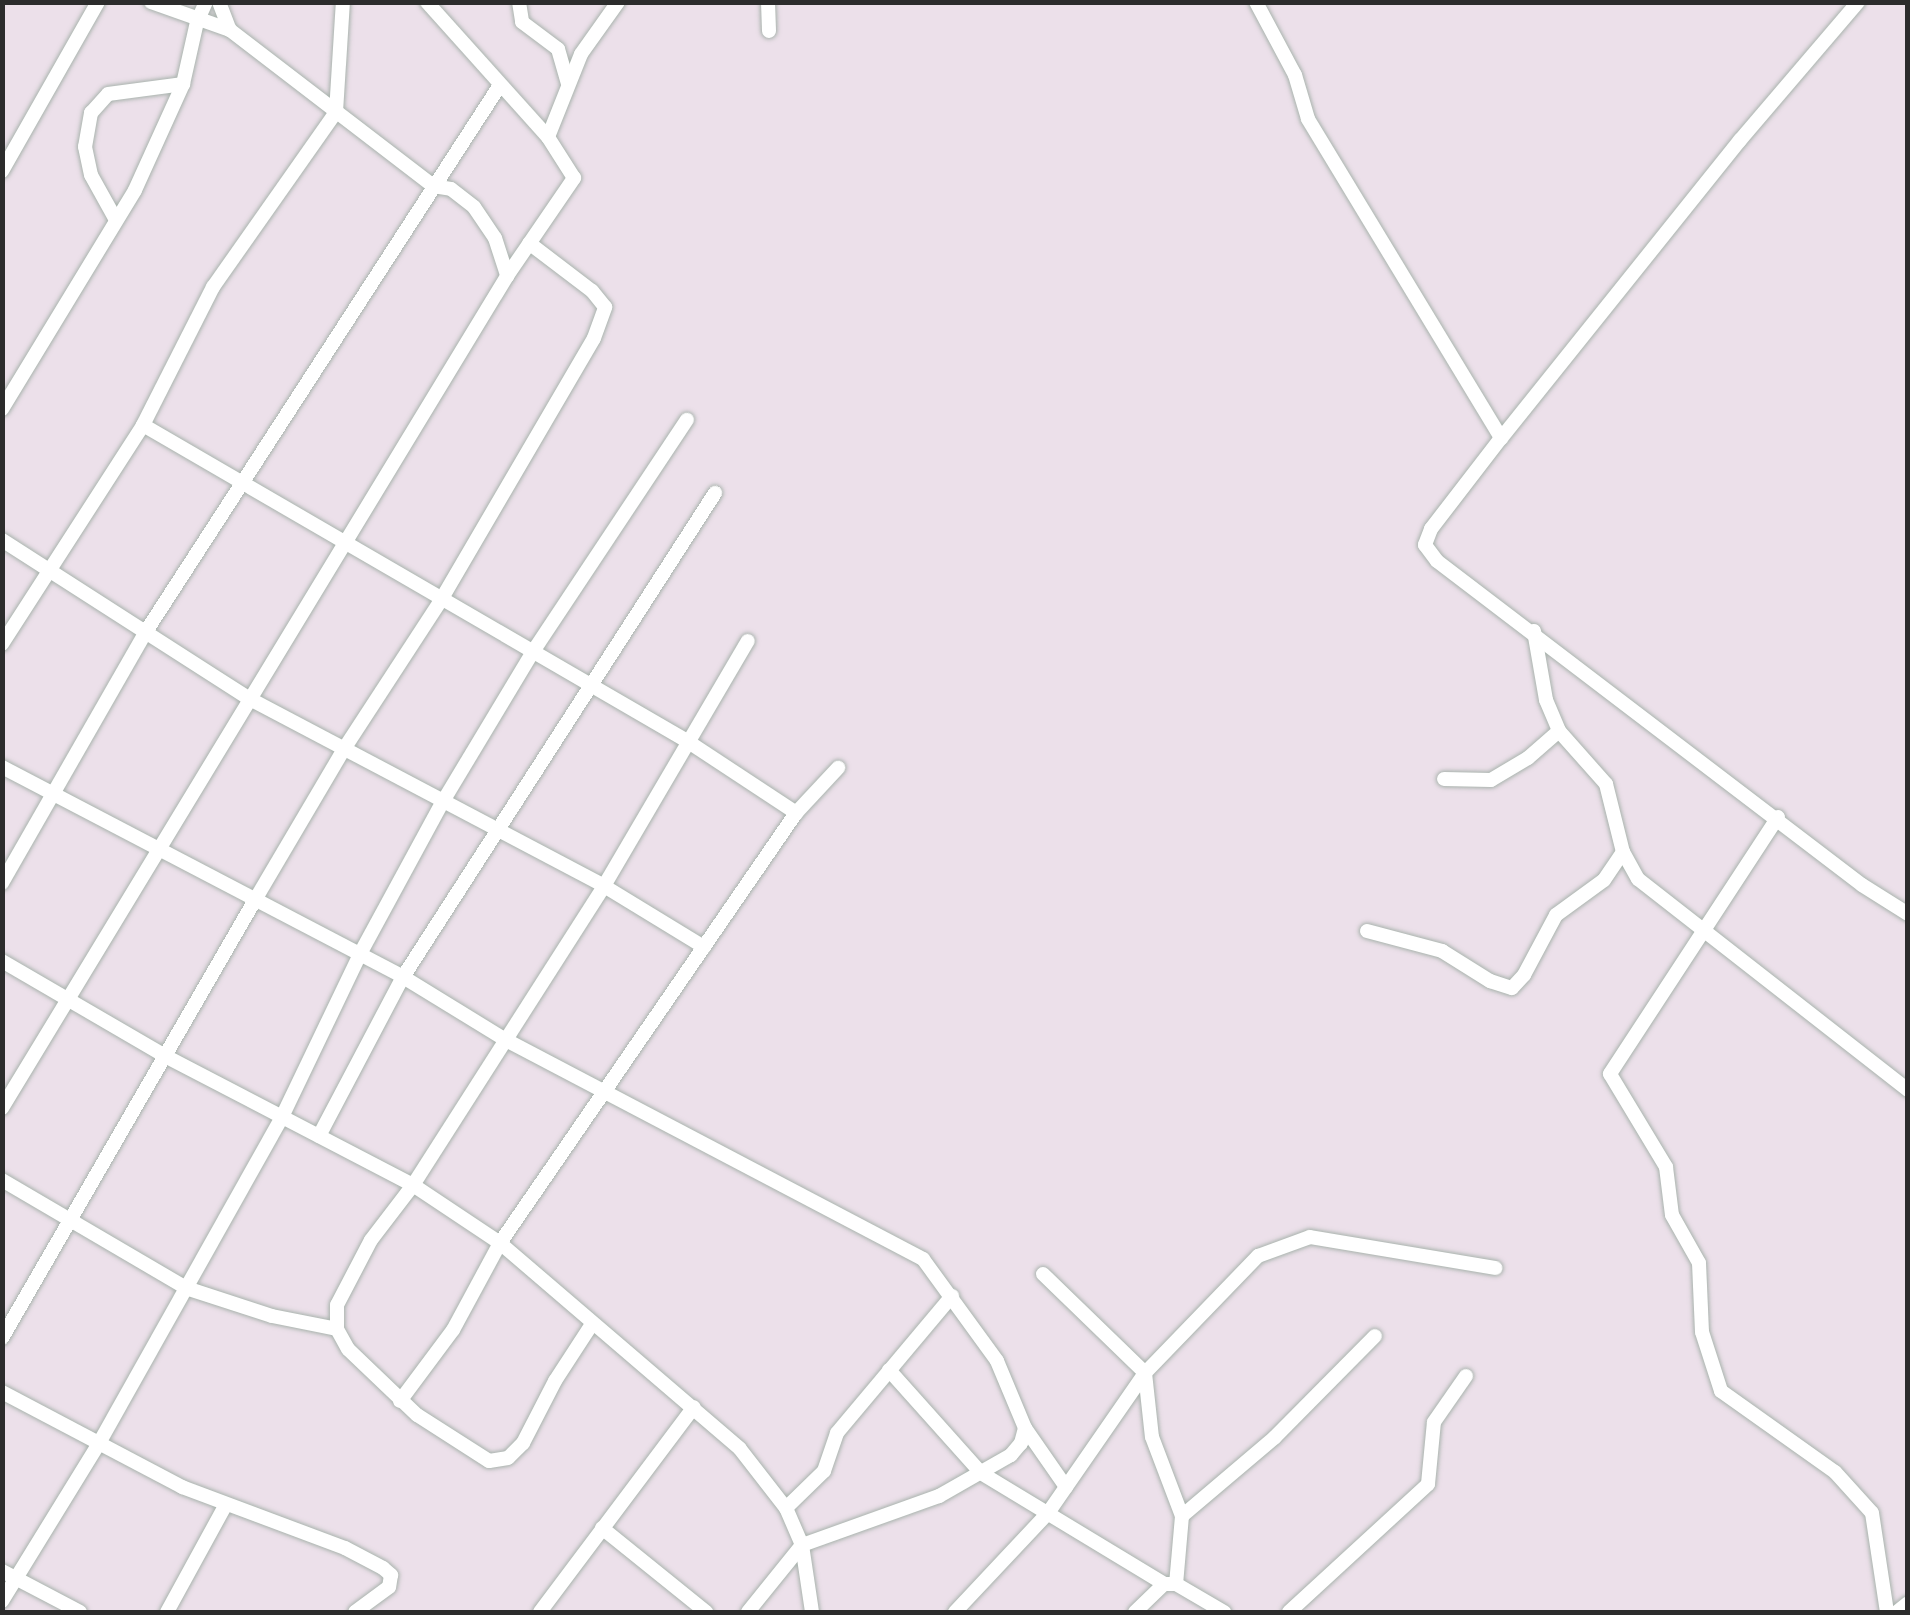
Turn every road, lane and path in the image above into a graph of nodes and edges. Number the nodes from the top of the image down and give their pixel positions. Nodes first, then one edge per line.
1 (98, 2) edge
2 (151, 2) edge
3 (206, 2) edge
4 (219, 2) edge
5 (343, 2) edge
6 (519, 2) edge
7 (618, 2) edge
8 (768, 2) edge
9 (1256, 2) edge
10 (1858, 2) edge
11 (427, 3) edge
12 (197, 22) junction
13 (230, 30) junction
14 (769, 31) dead end
15 (182, 84) junction
16 (568, 84) junction
17 (500, 86) junction
18 (336, 112) junction
19 (548, 137) junction
20 (9, 141) edge
21 (2, 171) edge
22 (433, 186) junction
23 (116, 220) junction
24 (529, 243) junction
25 (507, 276) junction
26 (2, 409) edge
27 (688, 420) dead end
28 (143, 425) junction
29 (1501, 438) junction
30 (243, 481) junction
31 (715, 493) dead end
32 (2, 540) edge
33 (346, 541) junction
34 (49, 569) junction
35 (442, 600) junction
36 (1534, 631) junction
37 (145, 633) junction
38 (748, 641) dead end
39 (2, 644) edge
40 (532, 653) junction
41 (592, 688) junction
42 (250, 698) junction
43 (1559, 730) junction
44 (687, 741) junction
45 (344, 750) junction
46 (2, 767) edge
47 (838, 768) dead end
48 (1444, 779) dead end
49 (52, 794) junction
50 (442, 803) junction
51 (796, 813) junction
52 (1778, 817) junction
53 (495, 832) junction
54 (158, 850) junction
55 (1623, 852) junction
56 (2, 884) edge
57 (604, 886) junction
58 (254, 900) junction
59 (1908, 914) edge
60 (1367, 931) dead end
61 (1701, 931) junction
62 (704, 947) junction
63 (360, 954) junction
64 (2, 960) edge
65 (403, 976) junction
66 (68, 999) junction
67 (506, 1040) junction
68 (165, 1056) junction
69 (1908, 1065) edge
70 (1902, 1085) edge
71 (608, 1090) junction
72 (2, 1108) edge
73 (282, 1117) junction
74 (320, 1136) junction
75 (2, 1180) edge
76 (413, 1185) junction
77 (70, 1221) junction
78 (500, 1244) junction
79 (1495, 1268) dead end
80 (1042, 1274) dead end
81 (186, 1288) junction
82 (952, 1296) junction
83 (592, 1324) junction
84 (337, 1329) junction
85 (1375, 1336) dead end
86 (2, 1338) edge
87 (889, 1370) junction
88 (1145, 1373) junction
89 (1466, 1376) dead end
90 (2, 1392) edge
91 (400, 1401) junction
92 (694, 1407) junction
93 (1025, 1428) junction
94 (98, 1445) junction
95 (981, 1472) junction
96 (1066, 1487) junction
97 (225, 1506) junction
98 (786, 1508) junction
99 (1048, 1514) junction
100 (1182, 1516) junction
101 (602, 1528) junction
102 (802, 1546) junction
103 (2, 1572) edge
104 (17, 1579) junction
105 (1170, 1584) junction
106 (2, 1601) edge
107 (1908, 1603) edge
108 (80, 1612) edge
109 (167, 1612) edge
110 (355, 1612) edge
111 (540, 1612) edge
112 (706, 1612) edge
113 (748, 1612) edge
114 (812, 1612) edge
115 (955, 1612) edge
116 (1135, 1612) edge
117 (1224, 1612) edge
118 (1289, 1612) edge
119 (1886, 1612) edge
120 (1898, 1612) edge

1 - 20 street
2 - 12 street
3 - 12 street
4 - 13 street
5 - 18 street
6 - 16 street
7 - 16 street
8 - 14 street
9 - 29 street
10 - 29 street
11 - 17 street
12 - 13 street
12 - 15 street
13 - 18 street
15 - 23 street
15 - 23 street
16 - 19 street
17 - 19 street
17 - 22 street
18 - 22 street
18 - 28 street
19 - 24 street
20 - 21 street
22 - 25 street
22 - 30 street
23 - 26 street
24 - 25 street
24 - 35 street
25 - 33 street
27 - 40 street
28 - 30 street
28 - 34 street
29 - 36 street
30 - 33 street
30 - 37 street
31 - 41 street
32 - 34 street
33 - 35 street
33 - 42 street
34 - 37 street
34 - 39 street
35 - 40 street
35 - 45 street
36 - 43 street
36 - 52 street
37 - 42 street
37 - 49 street
38 - 44 street
40 - 41 street
40 - 50 street
41 - 44 street
41 - 53 street
42 - 45 street
42 - 54 street
43 - 48 street
43 - 55 street
44 - 51 street
44 - 57 street
45 - 50 street
45 - 58 street
46 - 49 street
47 - 51 street
49 - 54 street
49 - 56 street
50 - 53 street
50 - 63 street
51 - 62 street
52 - 59 street
52 - 61 street
53 - 57 street
53 - 65 street
54 - 58 street
54 - 66 street
55 - 60 street
55 - 61 street
57 - 62 street
57 - 67 street
58 - 63 street
58 - 68 street
61 - 70 street
61 - 119 street
62 - 71 street
63 - 65 street
63 - 73 street
64 - 66 street
65 - 67 street
65 - 74 street
66 - 68 street
66 - 72 street
67 - 71 street
67 - 76 street
68 - 73 street
68 - 77 street
69 - 70 street
71 - 78 street
71 - 82 street
73 - 74 street
73 - 81 street
74 - 76 street
75 - 77 street
76 - 78 street
76 - 84 street
77 - 81 street
77 - 86 street
78 - 83 street
78 - 91 street
79 - 88 street
80 - 88 street
81 - 84 street
81 - 94 street
82 - 87 street
82 - 93 street
83 - 91 street
83 - 92 street
84 - 91 street
85 - 100 street
87 - 95 street
87 - 98 street
88 - 96 street
88 - 100 street
89 - 118 street
90 - 94 street
92 - 98 street
92 - 101 street
93 - 95 street
93 - 96 street
94 - 97 street
94 - 104 street
95 - 99 street
95 - 102 street
96 - 99 street
97 - 109 street
97 - 110 street
98 - 102 street
99 - 105 street
99 - 115 street
100 - 105 street
101 - 111 street
101 - 112 street
102 - 113 street
102 - 114 street
103 - 104 street
104 - 106 street
104 - 108 street
105 - 116 street
105 - 117 street
107 - 120 street

